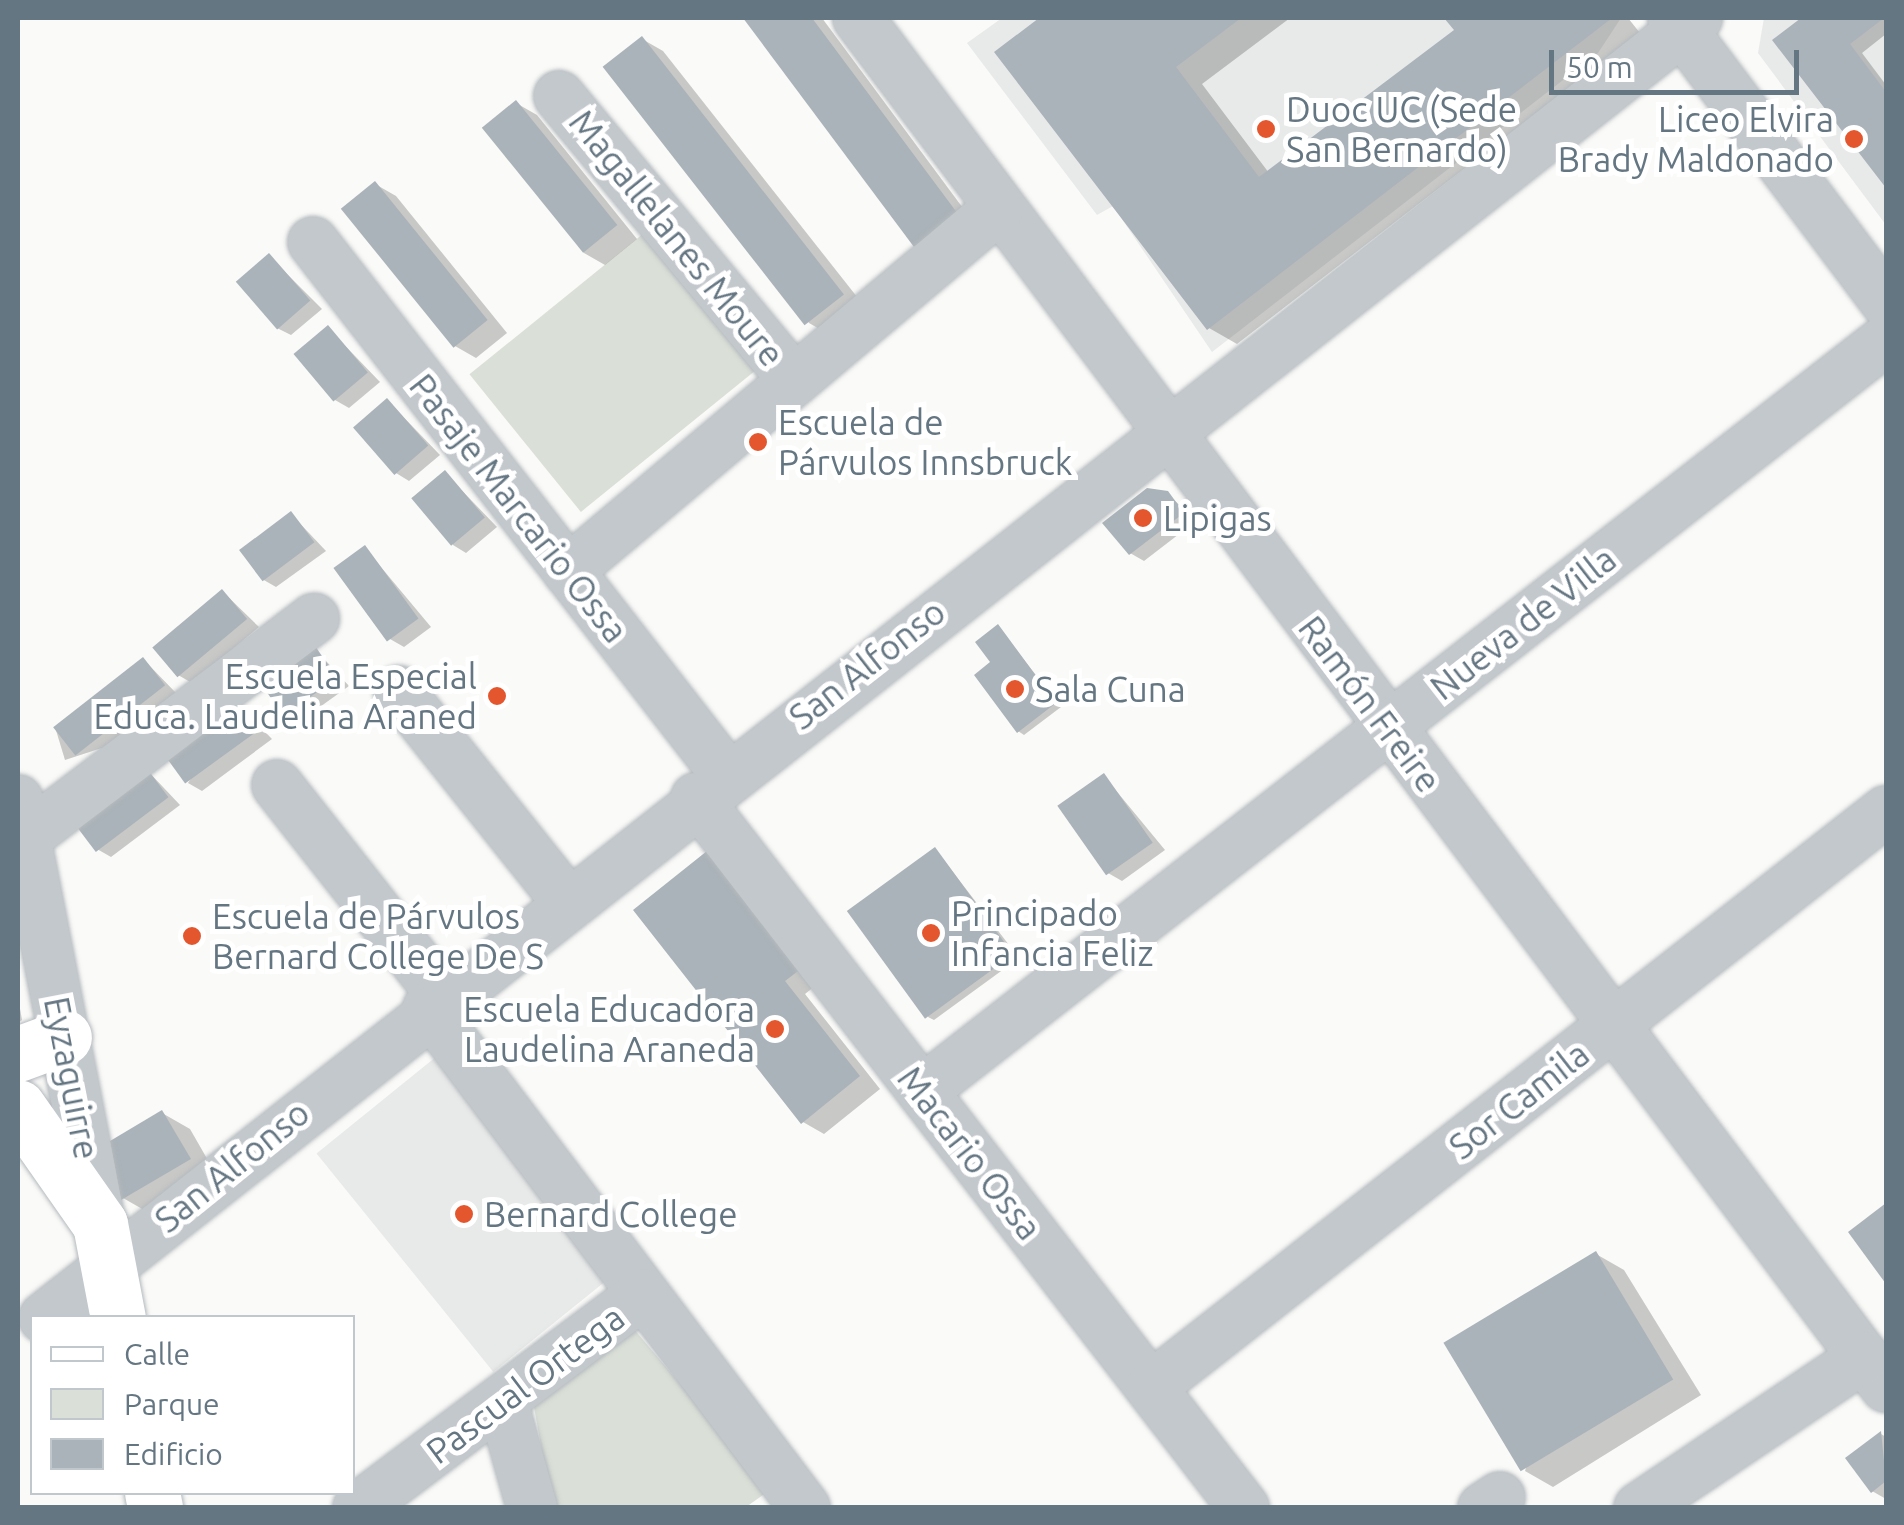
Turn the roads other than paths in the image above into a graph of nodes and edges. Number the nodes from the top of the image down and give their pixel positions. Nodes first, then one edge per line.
1 (858, 18) edge
2 (1684, 21) edge
3 (560, 96) dead end
4 (999, 208) junction
5 (312, 242) dead end
6 (1886, 302) edge
7 (1886, 340) edge
8 (794, 380) junction
9 (1165, 433) junction
10 (568, 571) junction
11 (314, 619) dead end
12 (400, 692) dead end
13 (1389, 728) junction
14 (277, 785) dead end
15 (711, 786) junction
16 (1886, 811) edge
17 (21, 819) edge
18 (566, 900) junction
19 (435, 1002) junction
20 (1614, 1026) junction
21 (41, 1045) edge
22 (922, 1092) junction
23 (18, 1107) edge
24 (109, 1269) edge
25 (644, 1294) junction
26 (48, 1315) edge
27 (1875, 1372) edge
28 (1150, 1387) junction
29 (502, 1401) junction
30 (358, 1508) edge
31 (532, 1508) edge
32 (805, 1508) edge
33 (1244, 1508) edge
34 (1639, 1508) edge

1 - 4 street, Ramón Freire
2 - 6 street
2 - 9 street, San Alfonso
3 - 8 street, Magallelanes Moure
4 - 8 street
4 - 9 street, Ramón Freire
5 - 10 street, Pasaje Marcario Ossa
7 - 13 street, Nueva de Villa
8 - 10 street
9 - 13 street, Ramón Freire
9 - 15 street, San Alfonso
10 - 15 street, Pasaje Marcario Ossa
11 - 17 street, Eyzaguirre
12 - 18 street
13 - 20 street, Ramón Freire
13 - 22 street, Nueva de Villa
14 - 19 street
15 - 18 street, San Alfonso
15 - 22 street, Macario Ossa
16 - 20 street, Sor Camila
17 - 21 street, Eyzaguirre
18 - 19 street, San Alfonso
19 - 24 street, San Alfonso
19 - 25 street
20 - 27 street, Ramón Freire
20 - 28 street, Sor Camila
21 - 24 street, Eyzaguirre
22 - 28 street, Macario Ossa
23 - 24 main road
24 - 26 street, San Alfonso
25 - 29 street, Pascual Ortega
25 - 32 street
27 - 34 street
28 - 33 street, Macario Ossa
29 - 30 street, Pascual Ortega
29 - 31 street

